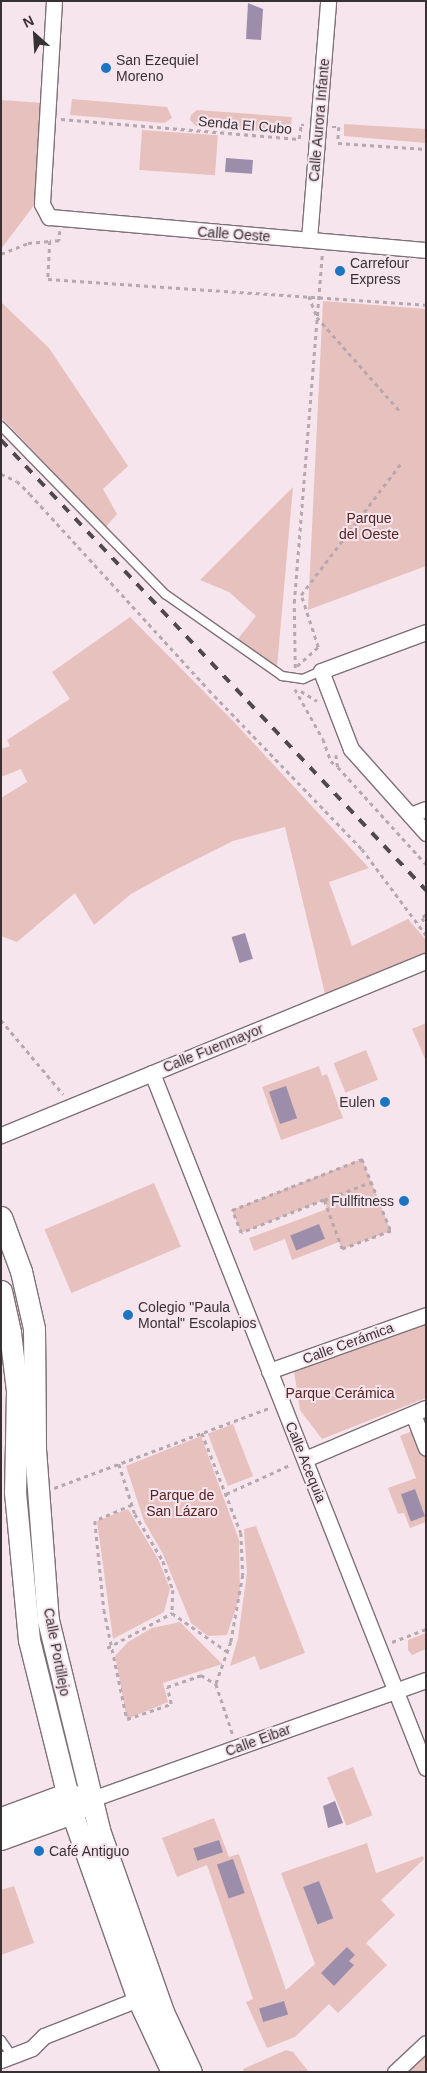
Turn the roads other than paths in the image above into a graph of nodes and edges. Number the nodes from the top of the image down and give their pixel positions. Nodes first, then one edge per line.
1 (54, 1) edge
2 (328, 1) edge
3 (316, 240) junction
4 (426, 250) edge
5 (1, 426) edge
6 (426, 632) edge
7 (321, 671) junction
8 (426, 808) edge
9 (410, 815) junction
10 (426, 832) edge
11 (426, 961) edge
12 (152, 1073) junction
13 (1, 1135) edge
14 (1, 1217) edge
15 (1, 1291) edge
16 (426, 1315) edge
17 (270, 1371) junction
18 (419, 1411) edge
19 (426, 1448) edge
20 (305, 1458) junction
21 (426, 1680) edge
22 (396, 1691) junction
23 (426, 1768) edge
24 (89, 1800) junction
25 (69, 1804) junction
26 (1, 1818) edge
27 (1, 1839) edge
28 (138, 1999) junction
29 (1, 2040) edge
30 (426, 2043) edge
31 (10, 2057) edge
32 (172, 2072) edge
33 (191, 2072) edge
34 (395, 2072) edge

1 - 3 street, Calle Oeste
2 - 3 street, Calle Aurora Infante
3 - 4 street, Calle Oeste
5 - 7 lane
6 - 7 street
7 - 9 street
8 - 9 street
9 - 10 street
11 - 12 street, Calle Fuenmayor
12 - 13 street, Calle Fuenmayor
12 - 17 street, Calle Acequia
14 - 24 main road, Calle Portillejo
15 - 25 main road, Calle Portillejo
16 - 17 street, Calle Cerámica
17 - 20 street, Calle Acequia
18 - 19 street
18 - 20 street
20 - 22 street, Calle Acequia
21 - 22 street, Calle Eibar
22 - 23 street, Calle Acequia
22 - 24 street, Calle Eibar
24 - 25 main road
24 - 33 main road, Calle Portillejo
25 - 26 main road
25 - 27 main road
25 - 28 main road, Calle Portillejo
28 - 31 street
28 - 32 main road, Calle Portillejo
29 - 31 lane
30 - 34 street

